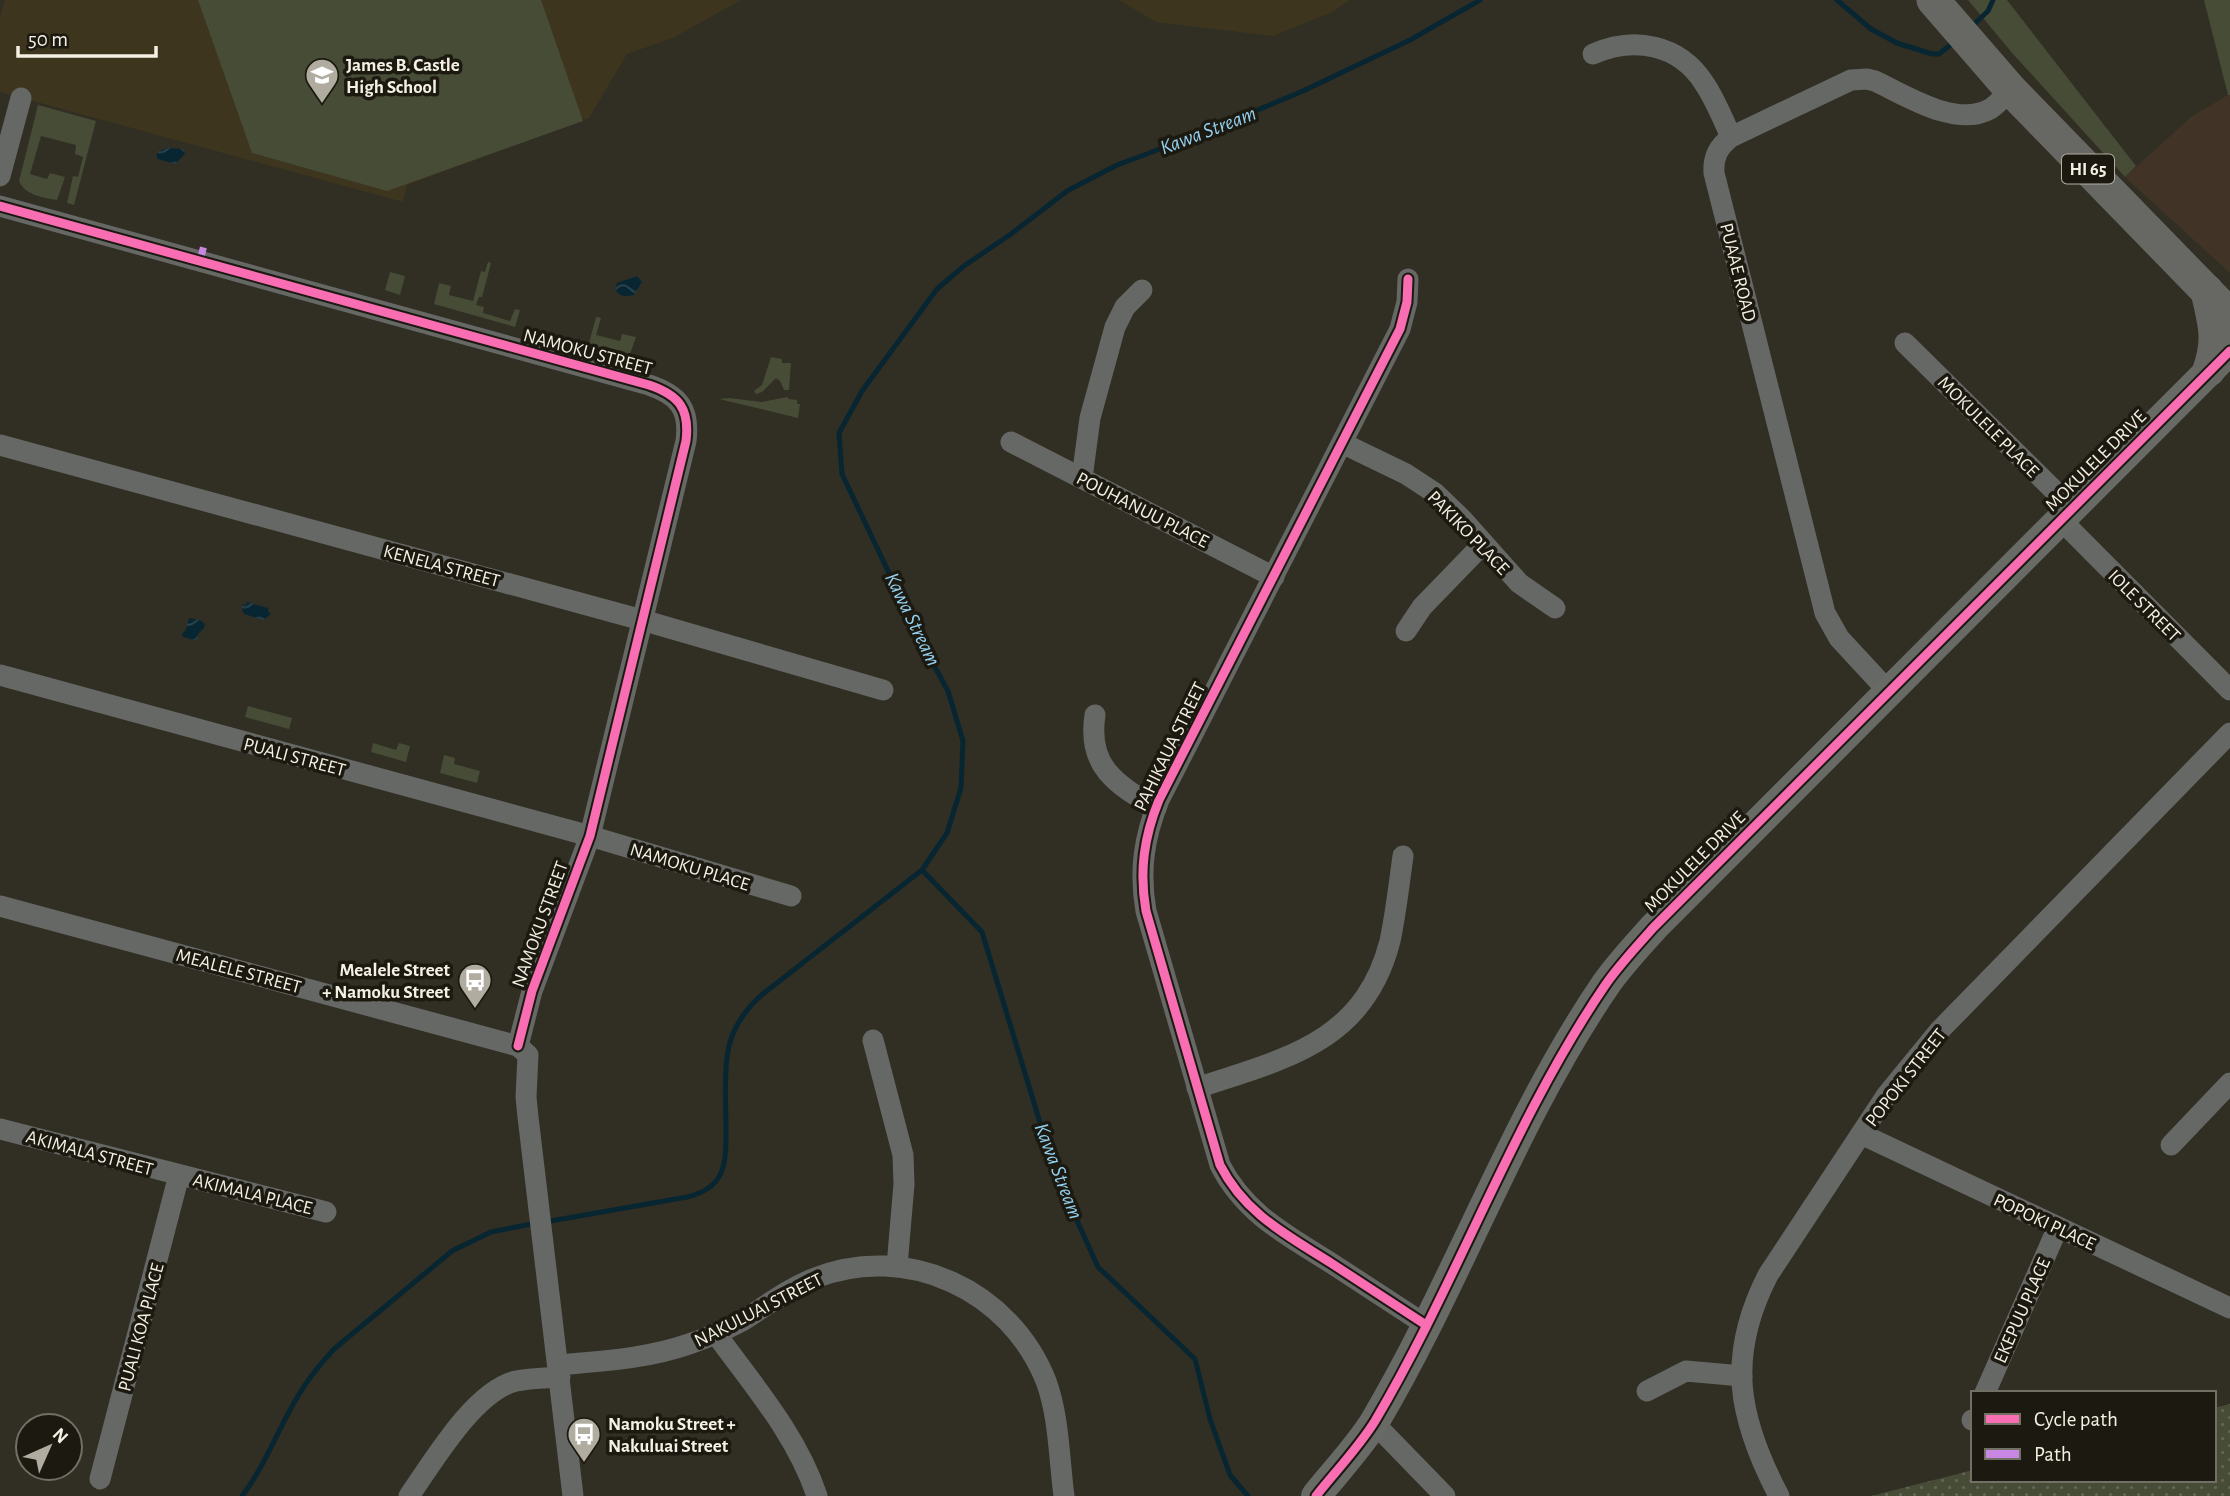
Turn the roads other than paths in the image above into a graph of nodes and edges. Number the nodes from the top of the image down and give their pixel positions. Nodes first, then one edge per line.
1 (1933, 0) edge
2 (1593, 54) dead end
3 (2011, 90) junction
4 (20, 98) dead end
5 (1731, 137) junction
6 (0, 176) edge
7 (0, 206) edge
8 (1408, 279) dead end
9 (1142, 290) dead end
10 (2207, 291) junction
11 (2230, 315) edge
12 (1905, 343) dead end
13 (2220, 360) edge
14 (1011, 442) dead end
15 (1342, 443) junction
16 (0, 445) edge
17 (1082, 478) junction
18 (2067, 514) junction
19 (1483, 544) junction
20 (1274, 576) junction
21 (1555, 608) dead end
22 (642, 620) junction
23 (1406, 631) dead end
24 (0, 675) edge
25 (883, 690) dead end
26 (2230, 690) edge
27 (1888, 691) junction
28 (1095, 715) dead end
29 (2230, 733) edge
30 (1156, 808) junction
31 (590, 836) junction
32 (1403, 856) dead end
33 (791, 896) dead end
34 (0, 906) edge
35 (873, 1040) dead end
36 (518, 1046) junction
37 (2230, 1083) edge
38 (1198, 1088) junction
39 (0, 1129) edge
40 (1861, 1134) junction
41 (2171, 1145) dead end
42 (179, 1175) junction
43 (326, 1212) dead end
44 (2058, 1227) junction
45 (897, 1266) junction
46 (2230, 1308) edge
47 (1426, 1325) junction
48 (716, 1334) junction
49 (559, 1371) junction
50 (1742, 1376) junction
51 (1647, 1391) dead end
52 (1986, 1391) edge
53 (1374, 1423) junction
54 (100, 1479) dead end
55 (409, 1496) edge
56 (573, 1496) edge
57 (817, 1496) edge
58 (1064, 1496) edge
59 (1316, 1496) edge
60 (1445, 1496) edge
61 (1779, 1496) edge

1 - 3 main road, HI 65
2 - 5 street
3 - 5 street
3 - 10 main road, HI 65
4 - 6 street
5 - 27 street, PUAAE ROAD
7 - 22 street, NAMOKU STREET
8 - 15 street, PAHIKAUA STREET
9 - 17 street
10 - 11 main road, HI 65
10 - 13 main road
12 - 18 street, MOKULELE PLACE
13 - 18 street, MOKULELE DRIVE
14 - 17 street, POUHANUU PLACE
15 - 19 street, PAKIKO PLACE
15 - 20 street, PAHIKAUA STREET
16 - 22 street, KENELA STREET
17 - 20 street, POUHANUU PLACE
18 - 26 street, IOLE STREET
18 - 27 street, MOKULELE DRIVE
19 - 21 street, PAKIKO PLACE
19 - 23 street
20 - 30 street, PAHIKAUA STREET
22 - 25 street, KENELA STREET
22 - 31 street, NAMOKU STREET
24 - 31 street, PUALI STREET
27 - 47 street, MOKULELE DRIVE
28 - 30 street
29 - 40 street, POPOKI STREET
30 - 38 street, PAHIKAUA STREET
31 - 33 street, NAMOKU PLACE
31 - 36 street, NAMOKU STREET
32 - 38 street
34 - 36 street, MEALELE STREET
35 - 45 street
36 - 49 street
37 - 41 street
38 - 47 street, PAHIKAUA STREET
39 - 42 street, AKIMALA STREET
40 - 44 street, POPOKI PLACE
40 - 50 street, POPOKI STREET
42 - 43 street, AKIMALA PLACE
42 - 54 street, PUALI KOA PLACE
44 - 46 street, POPOKI PLACE
44 - 52 street, EKEPUU PLACE
45 - 48 street, NAKULUAI STREET
45 - 58 street, NAKULUAI STREET
47 - 53 street, MOKULELE DRIVE
48 - 49 street, NAKULUAI STREET
48 - 57 street
49 - 55 street, NAKULUAI STREET
49 - 56 street
50 - 51 street
50 - 61 street, POPOKI STREET
53 - 59 street, MOKULELE DRIVE
53 - 60 street

